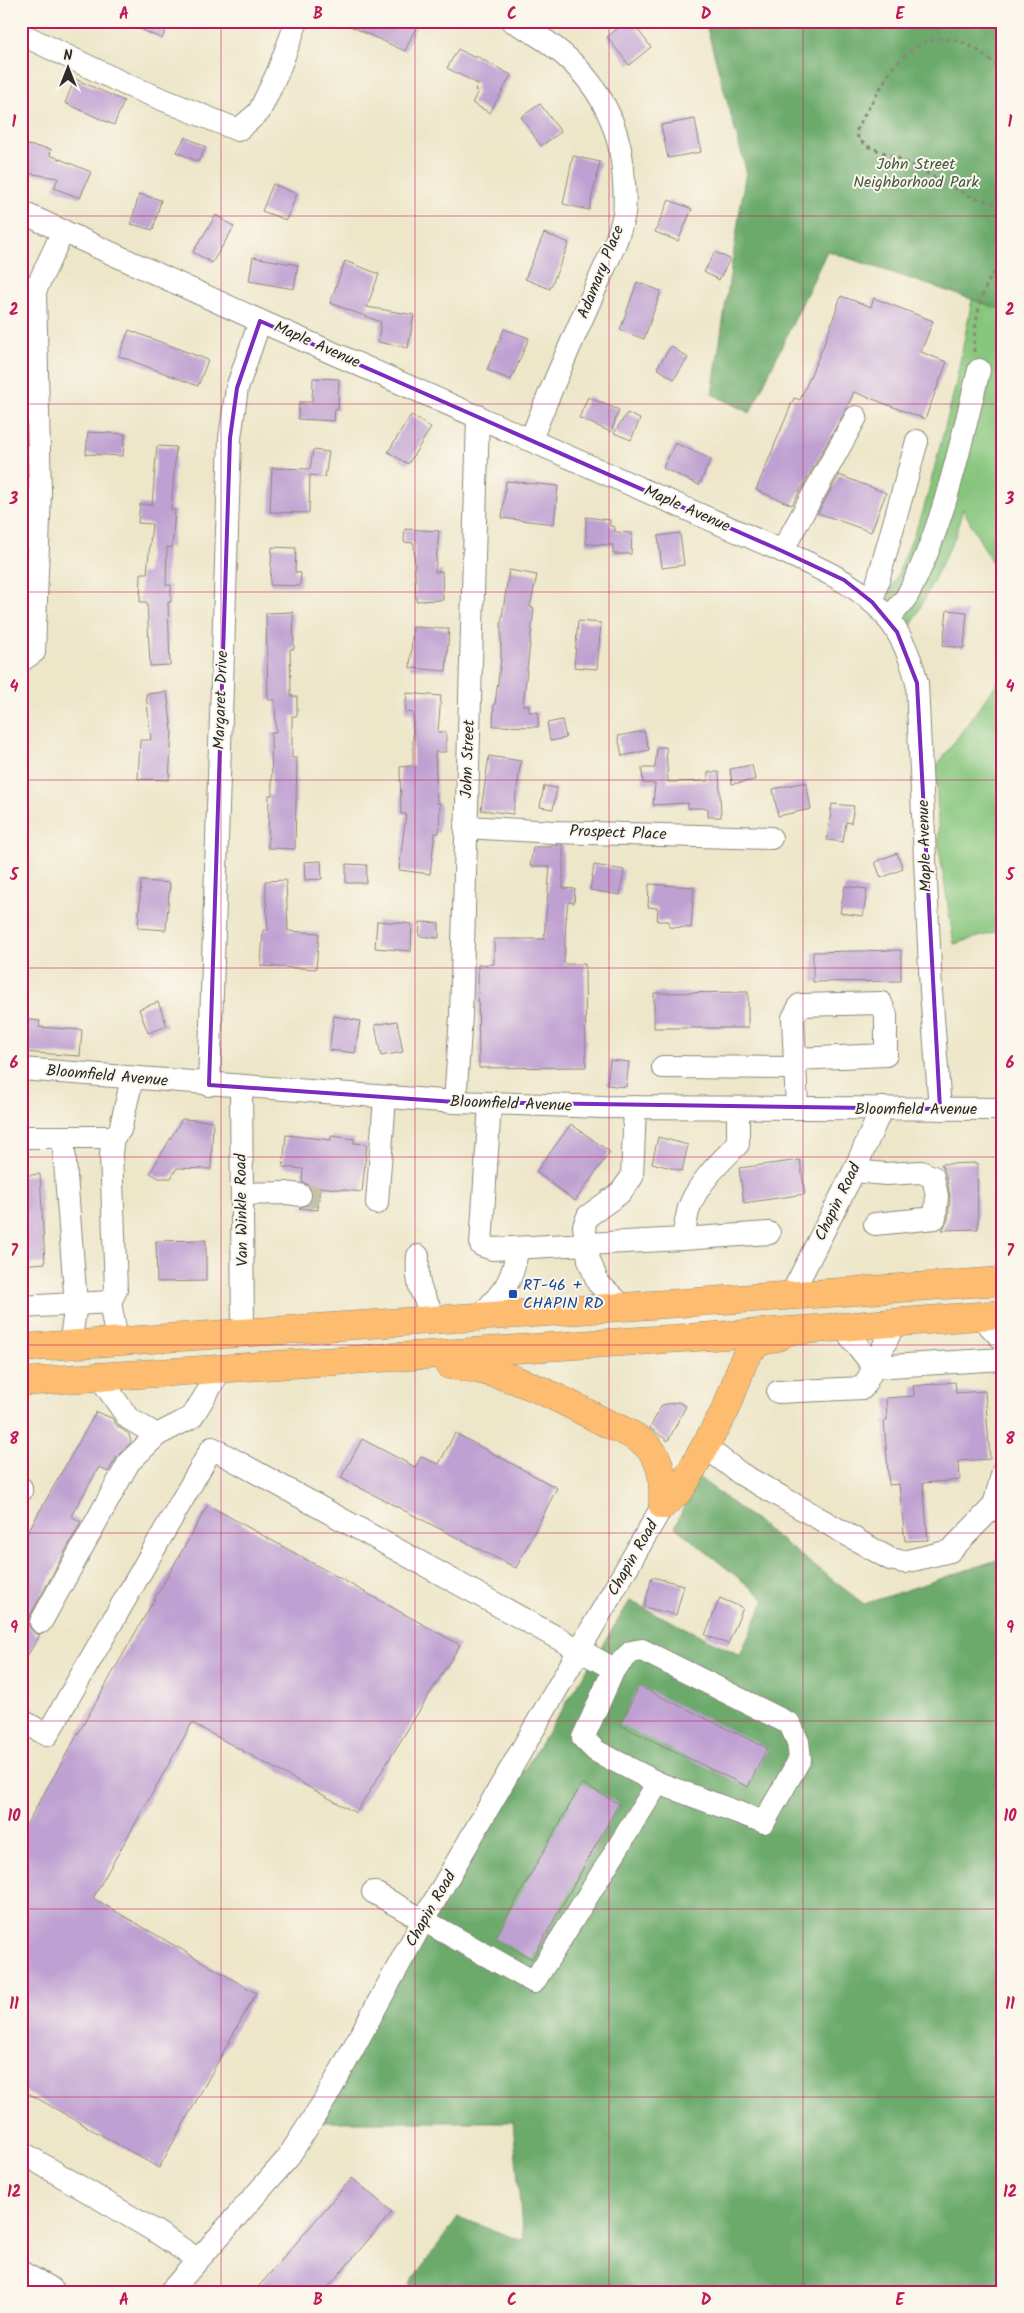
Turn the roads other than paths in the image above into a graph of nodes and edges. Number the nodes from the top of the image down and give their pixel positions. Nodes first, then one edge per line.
1 (297, 21) edge
2 (512, 21) edge
3 (21, 34) edge
4 (21, 212) edge
5 (64, 231) junction
6 (28, 287) edge
7 (260, 320) junction
8 (979, 370) road end
9 (21, 405) edge
10 (478, 416) junction
11 (856, 418) dead end
12 (38, 428) junction
13 (531, 439) junction
14 (917, 441) dead end
15 (30, 548) edge
16 (782, 551) junction
17 (872, 602) junction
18 (888, 620) junction
19 (21, 661) edge
20 (465, 827) junction
21 (771, 838) dead end
22 (663, 1067) dead end
23 (21, 1069) edge
24 (132, 1078) junction
25 (209, 1085) junction
26 (241, 1088) junction
27 (385, 1098) junction
28 (455, 1102) junction
29 (490, 1104) junction
30 (635, 1107) junction
31 (738, 1108) junction
32 (797, 1108) junction
33 (882, 1108) junction
34 (940, 1109) junction
35 (1003, 1109) edge
36 (21, 1137) edge
37 (64, 1137) junction
38 (113, 1137) junction
39 (854, 1171) junction
40 (242, 1194) junction
41 (300, 1195) tunnel mouth
42 (377, 1203) dead end
43 (875, 1224) dead end
44 (769, 1233) dead end
45 (682, 1239) junction
46 (588, 1244) junction
47 (517, 1248) junction
48 (418, 1256) dead end
49 (1003, 1281) edge
50 (791, 1296) junction
51 (110, 1302) junction
52 (76, 1304) junction
53 (623, 1306) junction
54 (21, 1307) edge
55 (481, 1315) junction
56 (991, 1315) edge
57 (436, 1319) junction
58 (895, 1322) junction
59 (841, 1326) junction
60 (803, 1330) junction
61 (243, 1332) junction
62 (1003, 1340) edge
63 (117, 1341) junction
64 (70, 1345) junction
65 (21, 1348) edge
66 (363, 1359) junction
67 (1003, 1360) edge
68 (874, 1367) junction
69 (222, 1368) junction
70 (99, 1376) junction
71 (21, 1382) edge
72 (778, 1392) dead end
73 (157, 1435) junction
74 (704, 1446) junction
75 (1003, 1471) edge
76 (663, 1505) junction
77 (41, 1622) dead end
78 (581, 1649) junction
79 (614, 1669) junction
80 (21, 1720) edge
81 (658, 1782) junction
82 (373, 1892) dead end
83 (424, 1919) junction
84 (21, 2152) edge
85 (197, 2259) junction
86 (21, 2272) edge
87 (52, 2292) edge
88 (170, 2292) edge

1 - 3 street
2 - 13 street, Adamary Place
4 - 5 street, Maple Avenue
5 - 6 street
5 - 7 street, Maple Avenue
6 - 12 street
7 - 10 street, Maple Avenue
7 - 25 street, Margaret Drive
8 - 18 street
9 - 12 street
10 - 13 street, Maple Avenue
10 - 20 street, John Street
11 - 16 street
12 - 15 street
13 - 16 street, Maple Avenue
14 - 17 street
15 - 19 street
16 - 17 street, Maple Avenue
17 - 18 street, Maple Avenue
18 - 34 street, Maple Avenue
20 - 21 street, Prospect Place
20 - 28 street, John Street
22 - 32 street
23 - 24 street, Bloomfield Avenue
24 - 25 street, Bloomfield Avenue
24 - 38 street
25 - 26 street, Bloomfield Avenue
26 - 27 street, Bloomfield Avenue
26 - 40 street, Van Winkle Road
27 - 28 street, Bloomfield Avenue
27 - 42 street
28 - 29 street, Bloomfield Avenue
29 - 30 street, Bloomfield Avenue
29 - 47 street
30 - 31 street, Bloomfield Avenue
30 - 46 street
31 - 32 street, Bloomfield Avenue
31 - 45 street
32 - 33 street, Bloomfield Avenue
33 - 34 street, Bloomfield Avenue
33 - 39 street, Chapin Road
34 - 35 street, Bloomfield Avenue
36 - 37 street
37 - 38 street
37 - 52 street
38 - 51 street
39 - 43 street
39 - 50 street, Chapin Road
40 - 41 street
40 - 61 street, Van Winkle Road
44 - 45 street
45 - 46 street
46 - 47 street
46 - 53 street
47 - 55 street
48 - 57 street
49 - 50 highway
50 - 53 highway
51 - 52 street
51 - 63 street
52 - 54 street
52 - 64 street
53 - 55 highway
55 - 57 highway
56 - 58 highway
56 - 62 street
57 - 61 highway
58 - 59 highway
58 - 68 street
59 - 60 highway
59 - 68 street
60 - 66 highway
60 - 74 highway
61 - 63 highway
63 - 64 highway
64 - 65 highway
66 - 69 highway
66 - 76 highway
67 - 68 street
68 - 72 street
69 - 70 highway
69 - 73 street
70 - 71 highway
70 - 73 street
73 - 77 street
74 - 75 street
74 - 76 highway
76 - 78 street, Chapin Road
78 - 79 street
78 - 80 street
78 - 83 street, Chapin Road
79 - 81 street
79 - 81 street
81 - 83 street
82 - 83 street
83 - 85 street, Chapin Road
84 - 85 street
85 - 88 street, Chapin Road
86 - 87 street

